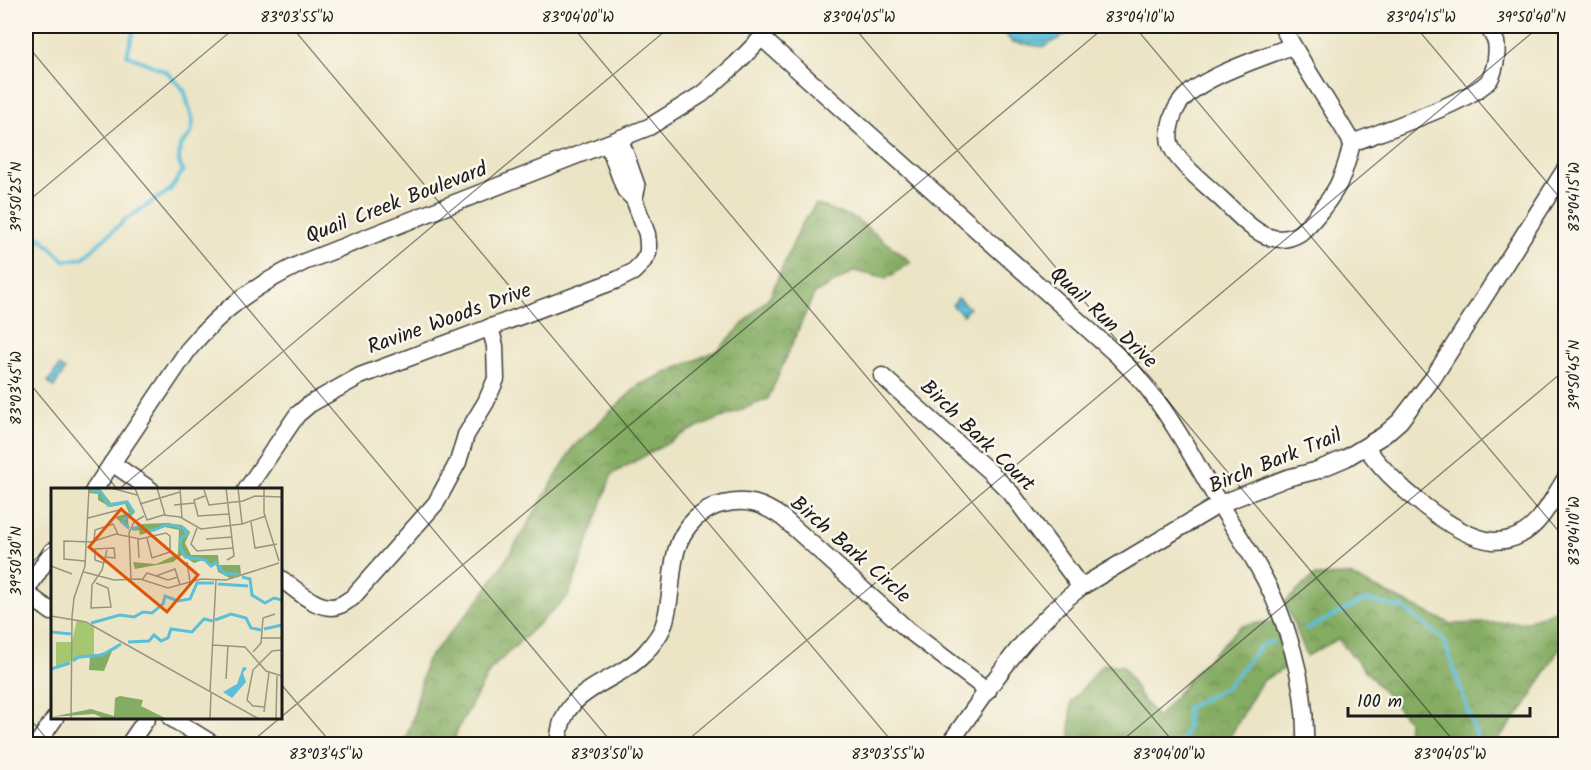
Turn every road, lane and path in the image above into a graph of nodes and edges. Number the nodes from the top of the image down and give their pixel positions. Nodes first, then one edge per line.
1 (1282, 26) edge
2 (1488, 26) edge
3 (767, 32) edge
4 (1293, 46) junction
5 (614, 142) junction
6 (1352, 143) junction
7 (1566, 168) edge
8 (490, 327) junction
9 (882, 376) dead end
10 (1366, 447) junction
11 (112, 463) junction
12 (1566, 478) edge
13 (95, 488) edge
14 (150, 488) edge
15 (247, 488) edge
16 (1220, 504) junction
17 (51, 553) edge
18 (282, 579) edge
19 (1081, 587) junction
20 (26, 592) edge
21 (51, 611) edge
22 (988, 691) junction
23 (54, 719) edge
24 (146, 719) edge
25 (174, 719) edge
26 (37, 744) edge
27 (129, 744) edge
28 (213, 744) edge
29 (559, 744) edge
30 (950, 744) edge
31 (1305, 744) edge

1 - 4 street
2 - 6 street
3 - 5 street, Quail Creek Boulevard
3 - 16 street, Quail Run Drive
4 - 6 street
4 - 6 street
5 - 8 street, Ravine Woods Drive
5 - 11 street, Quail Creek Boulevard
7 - 10 street, Birch Bark Trail
8 - 15 street, Ravine Woods Drive
8 - 18 street
9 - 19 street, Birch Bark Court
10 - 12 street
10 - 16 street, Birch Bark Trail
11 - 13 street, Quail Creek Boulevard
11 - 14 street
16 - 19 street, Birch Bark Trail
16 - 31 street, Quail Run Drive
17 - 20 street
19 - 22 street, Birch Bark Trail
20 - 21 street
22 - 29 street, Birch Bark Circle
22 - 30 street, Birch Bark Trail
23 - 26 street
24 - 27 street
25 - 28 street

